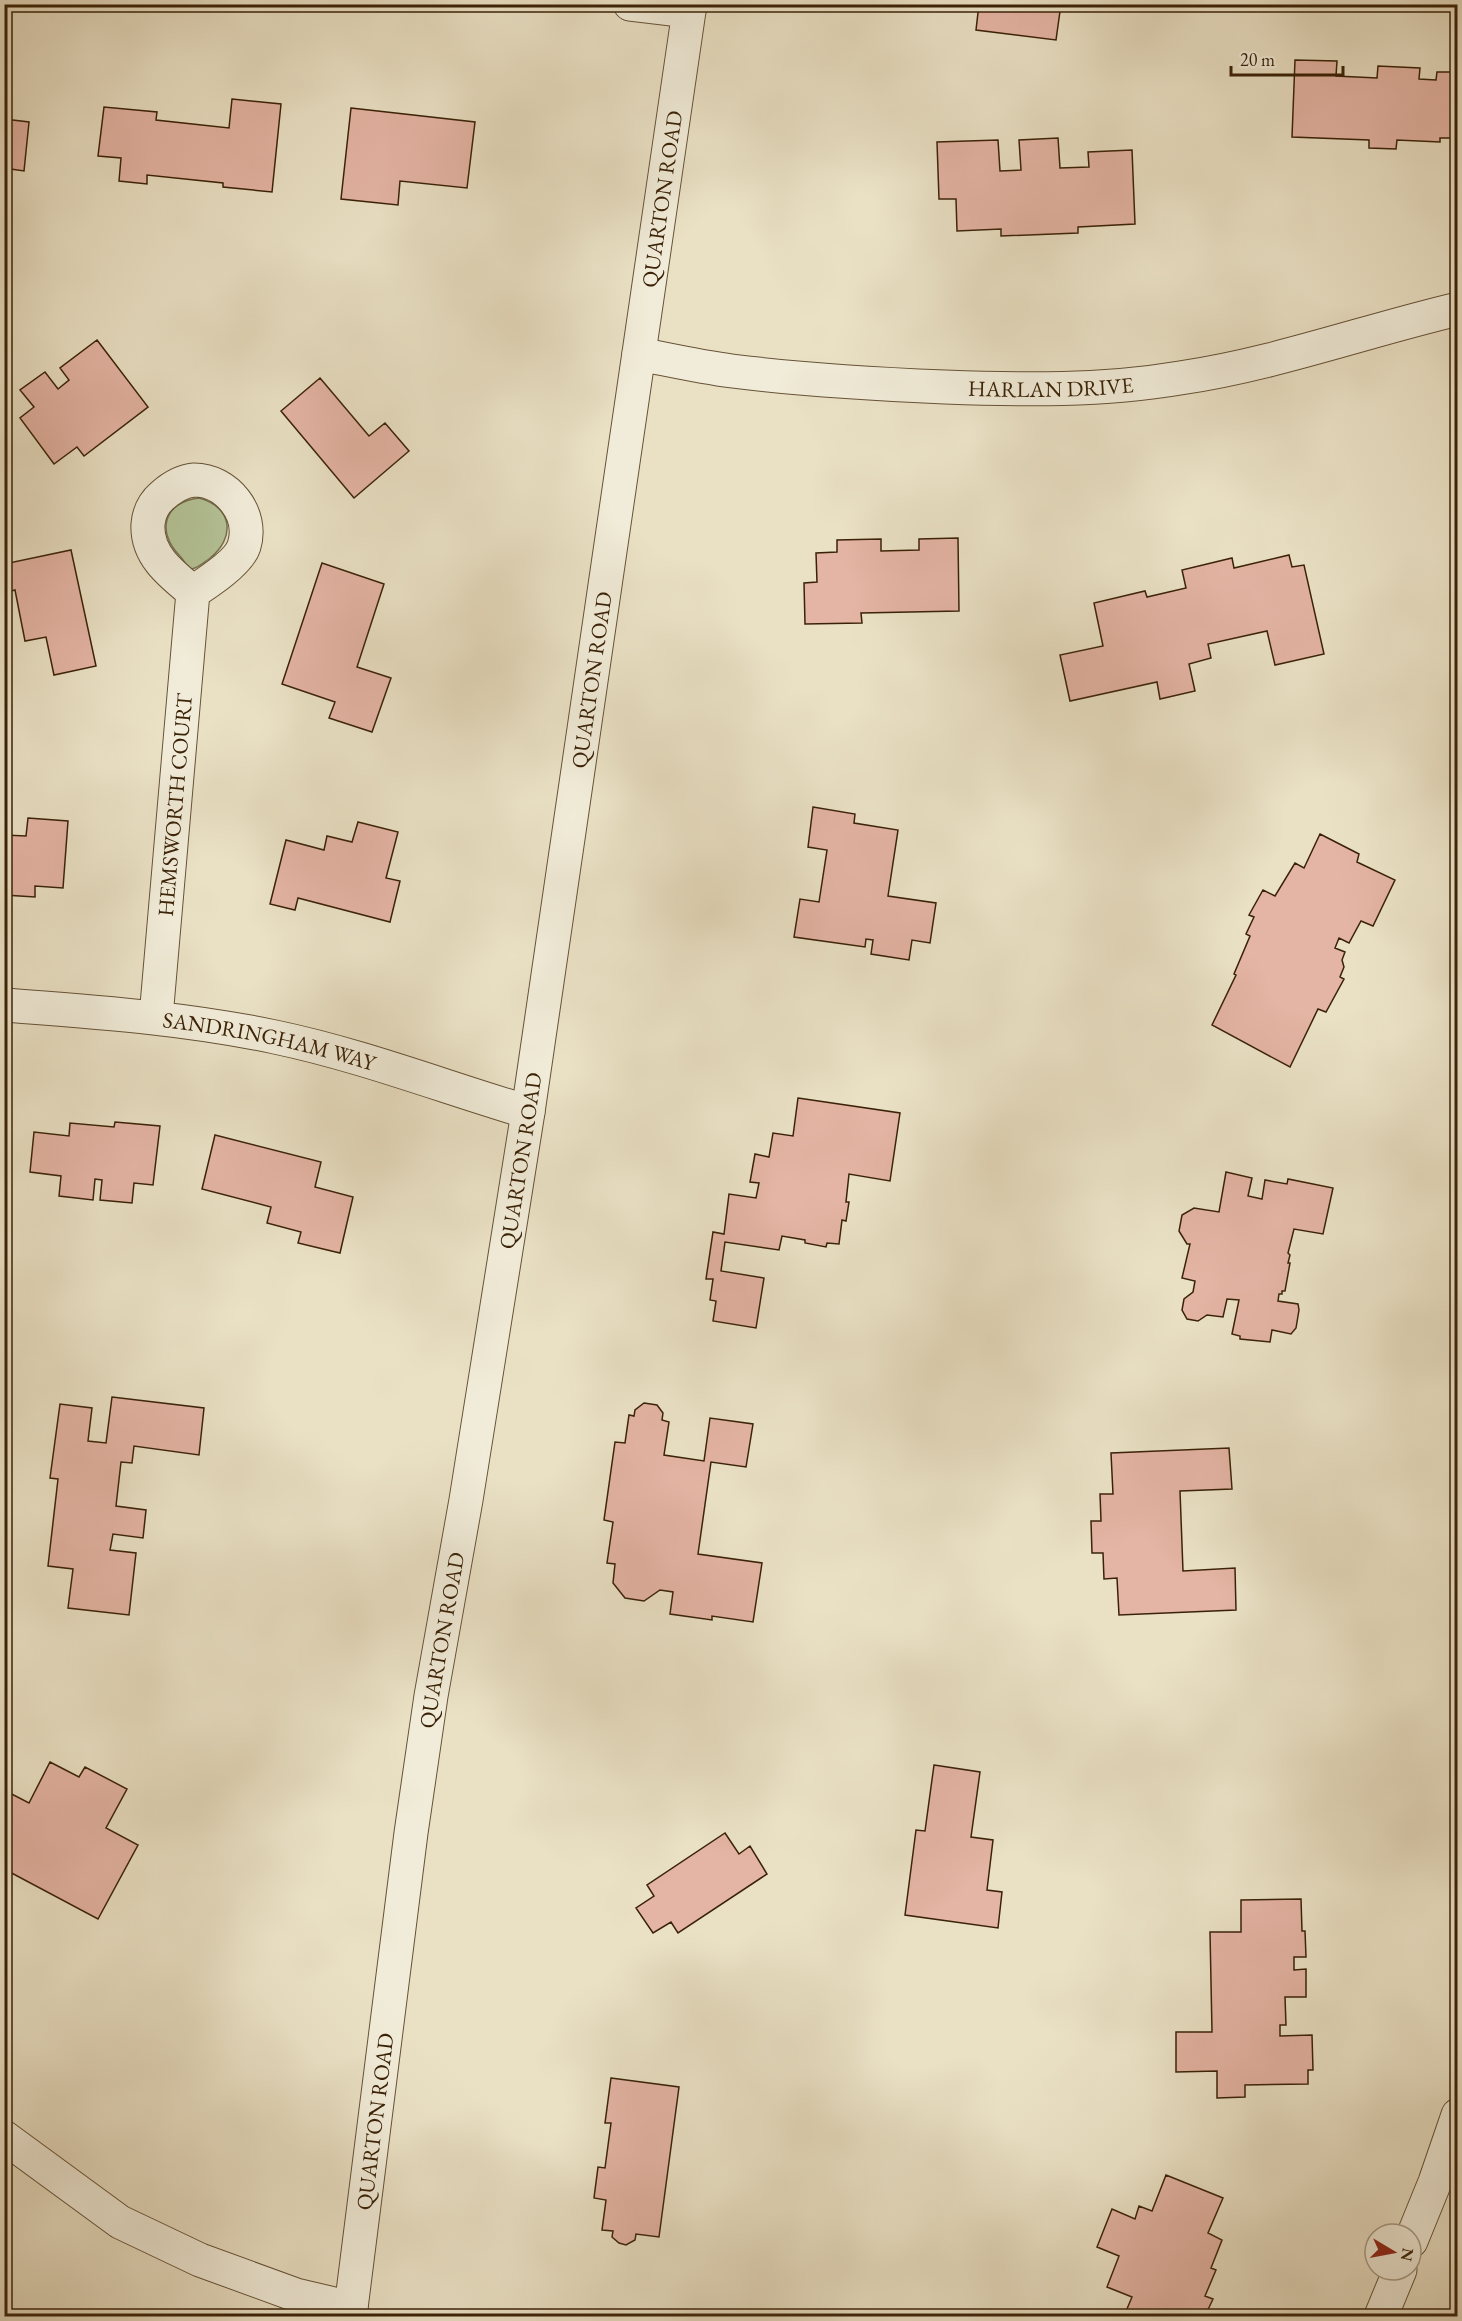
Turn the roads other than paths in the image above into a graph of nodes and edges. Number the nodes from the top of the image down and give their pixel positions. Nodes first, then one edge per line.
1 (630, 4) edge
2 (689, 8) edge
3 (1458, 309) edge
4 (639, 354) junction
5 (193, 592) dead end
6 (4, 1005) edge
7 (156, 1017) junction
8 (528, 1112) junction
9 (1458, 2115) edge
10 (4, 2138) edge
11 (1419, 2222) edge
12 (1395, 2282) edge
13 (351, 2312) edge
14 (1381, 2316) edge

1 - 2 street
2 - 4 street, QUARTON ROAD
3 - 4 street, HARLAN DRIVE
4 - 8 street, QUARTON ROAD
5 - 7 street, HEMSWORTH COURT
6 - 7 street, SANDRINGHAM WAY
7 - 8 street, SANDRINGHAM WAY
8 - 13 street, QUARTON ROAD
9 - 11 street
10 - 13 street
12 - 14 street

